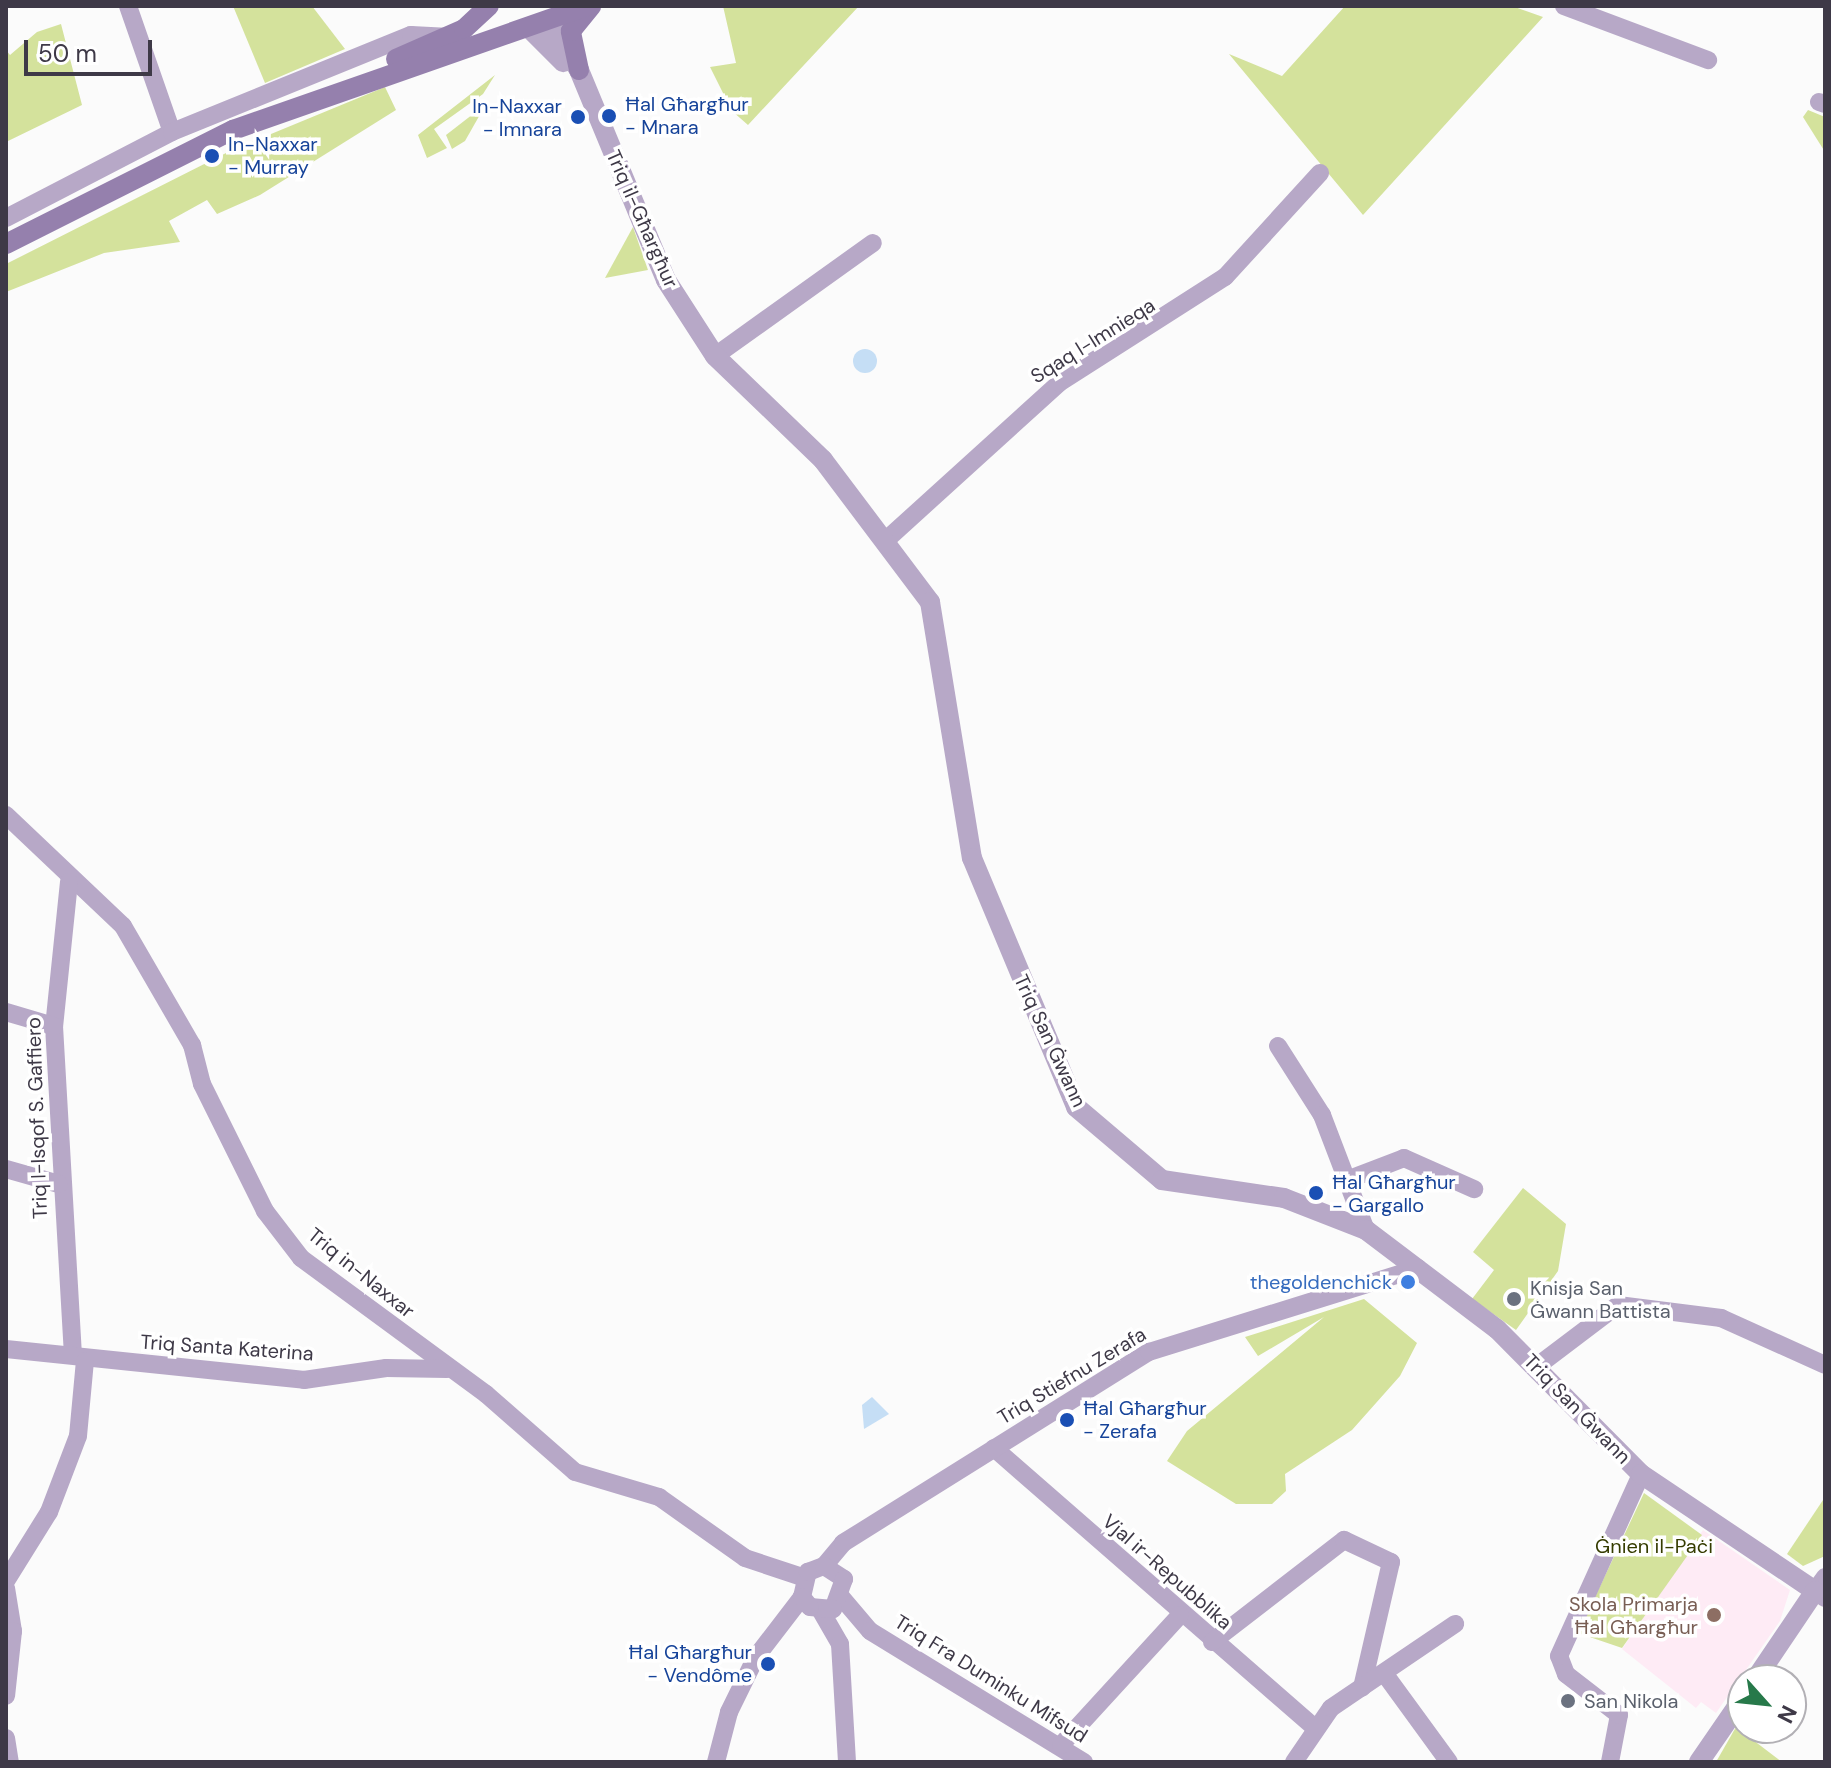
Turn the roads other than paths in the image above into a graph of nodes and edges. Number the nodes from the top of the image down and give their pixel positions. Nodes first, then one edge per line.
1 (128, 6) edge
2 (490, 6) edge
3 (589, 6) edge
4 (1564, 6) edge
5 (539, 18) edge
6 (507, 33) junction
7 (445, 37) junction
8 (1708, 60) dead end
9 (581, 76) junction
10 (294, 107) junction
11 (172, 132) junction
12 (1320, 173) dead end
13 (6, 218) edge
14 (873, 243) dead end
15 (6, 244) edge
16 (715, 356) junction
17 (776, 421) joint
18 (885, 541) junction
19 (6, 815) edge
20 (69, 882) junction
21 (6, 1012) edge
22 (54, 1026) junction
23 (1278, 1046) dead end
24 (6, 1169) edge
25 (1347, 1180) junction
26 (59, 1184) junction
27 (1474, 1189) dead end
28 (1366, 1230) junction
29 (1418, 1268) junction
30 (6, 1349) edge
31 (79, 1357) junction
32 (1825, 1365) edge
33 (1536, 1367) junction
34 (447, 1369) junction
35 (994, 1448) junction
36 (1641, 1474) junction
37 (824, 1566) junction
38 (805, 1578) junction
39 (6, 1581) edge
40 (6, 1588) edge
41 (1822, 1589) edge
42 (802, 1597) junction
43 (842, 1598) junction
44 (821, 1611) junction
45 (1180, 1615) junction
46 (1455, 1624) dead end
47 (1212, 1642) junction
48 (1767, 1664) edge
49 (1384, 1673) junction
50 (1362, 1688) junction
51 (6, 1696) edge
52 (1727, 1721) edge
53 (1313, 1726) junction
54 (6, 1738) edge
55 (1061, 1745) junction
56 (10, 1762) edge
57 (716, 1762) edge
58 (847, 1762) edge
59 (1084, 1762) edge
60 (1294, 1762) edge
61 (1449, 1762) edge
62 (1610, 1762) edge
63 (1699, 1762) edge

1 - 11 street
2 - 6 main road
2 - 7 main road
3 - 5 main road
3 - 9 main road
4 - 8 street
5 - 6 main road
5 - 9 street, Triq il-Għargħur
6 - 10 main road
7 - 10 main road
7 - 11 street
9 - 16 street, Triq il-Għargħur
10 - 15 main road
11 - 13 street
12 - 18 street, Sqaq l-Imnieqa
14 - 16 street
16 - 17 street, Triq il-Għargħur
17 - 18 street, Triq San Ġwann
18 - 28 street, Triq San Ġwann
19 - 20 street, Triq in-Naxxar
20 - 22 street, Triq l-Isqof S. Gaffiero
20 - 34 street, Triq in-Naxxar
21 - 22 street
22 - 26 street, Triq l-Isqof S. Gaffiero
23 - 25 street
24 - 26 street
25 - 27 street
25 - 28 street
26 - 31 street, Triq l-Isqof S. Gaffiero
28 - 29 street, Triq San Ġwann
29 - 33 street, Triq San Ġwann
29 - 35 street, Triq Stiefnu Zerafa
30 - 31 street, Triq Santa Katerina
31 - 34 street, Triq Santa Katerina
31 - 39 street, Triq l-Isqof S. Gaffiero
32 - 33 street
33 - 36 street, Triq San Ġwann
34 - 38 street, Triq in-Naxxar
35 - 37 street, Triq Stiefnu Zerafa
35 - 45 street, Vjal ir-Repubblika
36 - 41 street, Triq San Ġwann
36 - 62 street
37 - 38 street
37 - 43 street
38 - 42 street
40 - 51 street
41 - 48 street
42 - 44 street
42 - 57 street
43 - 44 street
43 - 55 street, Triq Fra Duminku Mifsud
44 - 58 street
45 - 47 street, Vjal ir-Repubblika
45 - 55 street
46 - 49 street
47 - 50 street
47 - 53 street, Vjal ir-Repubblika
49 - 50 street
49 - 61 street
50 - 53 street
52 - 63 street
53 - 60 street
54 - 56 street
55 - 59 street, Triq Fra Duminku Mifsud

